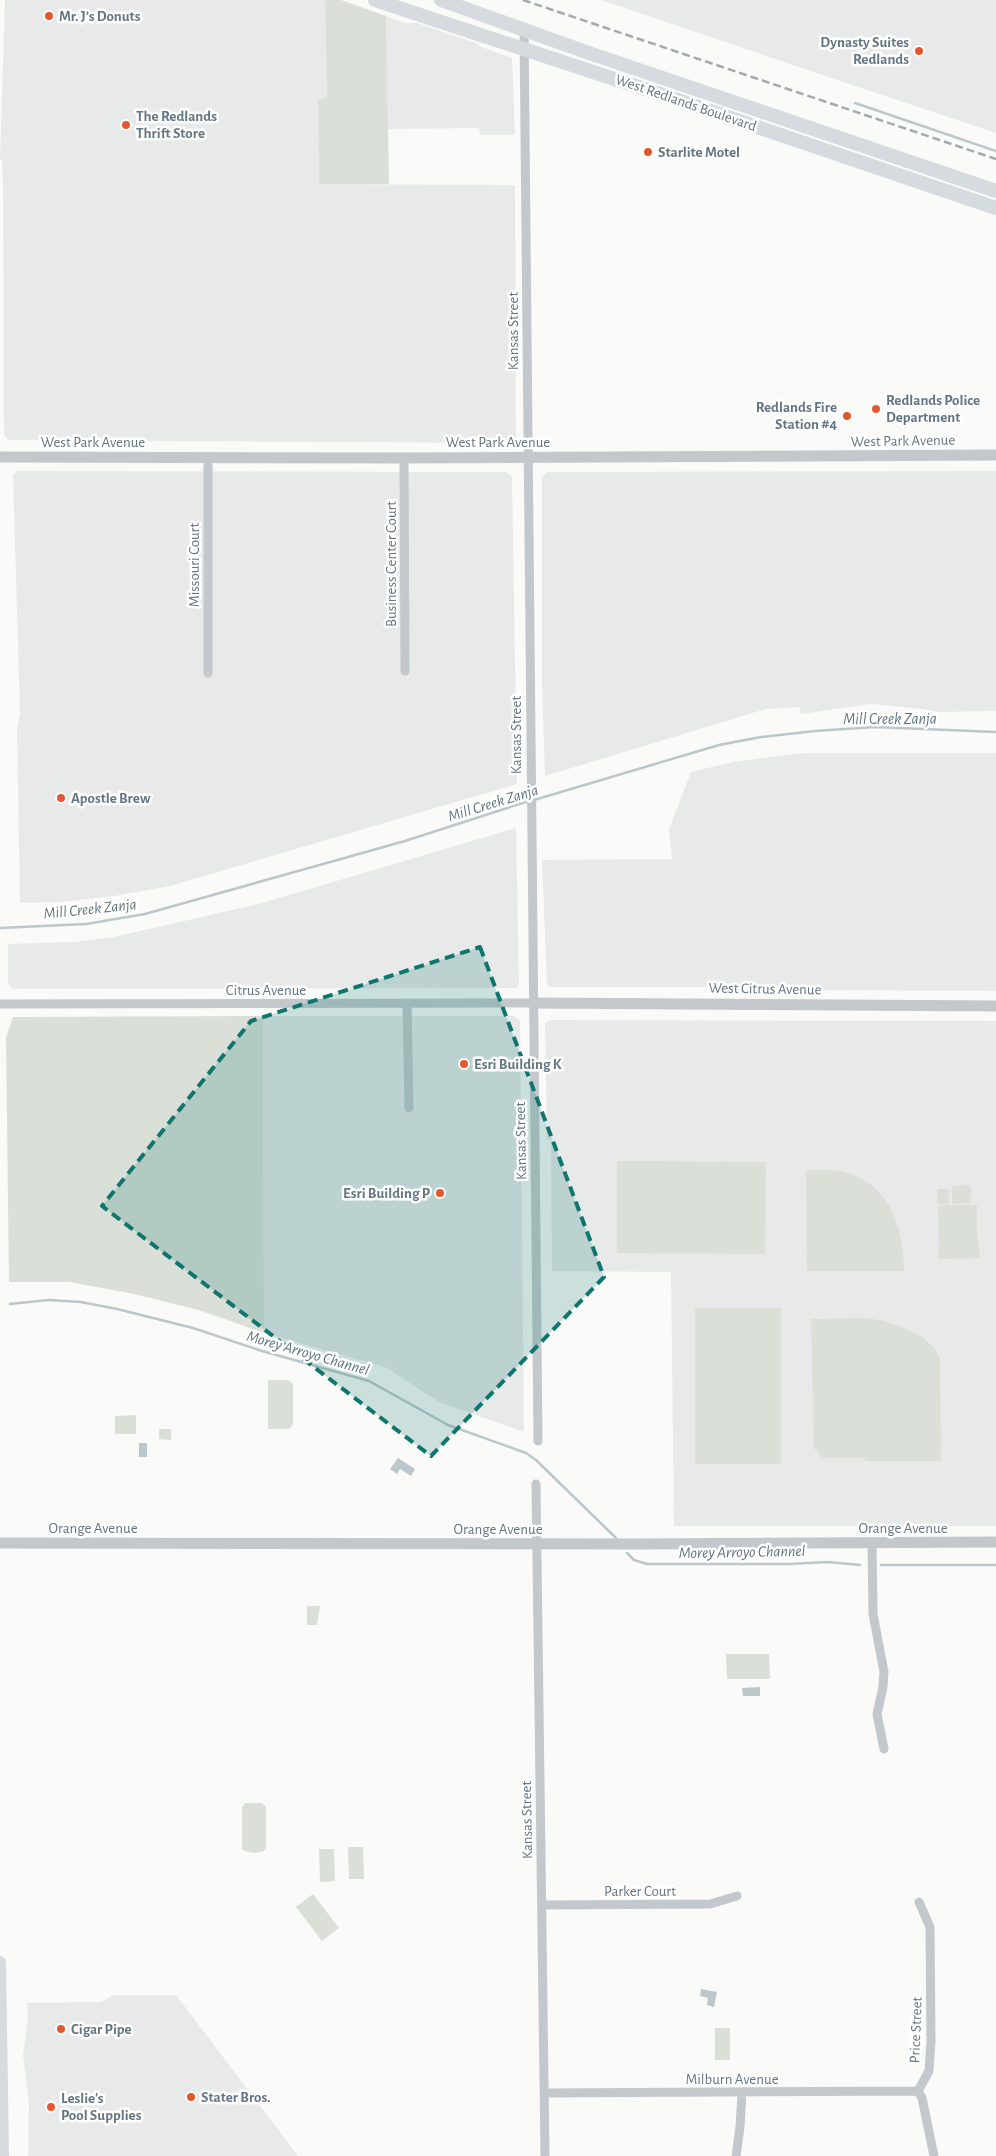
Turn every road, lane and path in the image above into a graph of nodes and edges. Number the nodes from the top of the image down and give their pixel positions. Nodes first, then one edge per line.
1 (374, 0) edge
2 (441, 0) edge
3 (524, 30) junction
4 (524, 48) junction
5 (996, 191) edge
6 (996, 208) edge
7 (996, 455) edge
8 (0, 457) edge
9 (208, 457) junction
10 (528, 457) junction
11 (404, 458) junction
12 (405, 671) dead end
13 (208, 673) dead end
14 (407, 1003) junction
15 (533, 1003) junction
16 (0, 1004) edge
17 (996, 1006) edge
18 (409, 1108) dead end
19 (538, 1441) dead end
20 (536, 1484) dead end
21 (996, 1542) edge
22 (0, 1543) edge
23 (872, 1543) junction
24 (538, 1544) junction
25 (884, 1749) dead end
26 (737, 1896) dead end
27 (919, 1902) dead end
28 (542, 1906) junction
29 (0, 1962) edge
30 (1, 2084) edge
31 (918, 2091) junction
32 (544, 2093) junction
33 (742, 2093) junction
34 (3, 2156) edge
35 (545, 2156) edge
36 (736, 2156) edge
37 (934, 2156) edge

1 - 4 main road, West Redlands Boulevard
2 - 3 main road, West Redlands Boulevard
3 - 4 street, Kansas Street
3 - 5 main road, West Redlands Boulevard
4 - 6 main road, West Redlands Boulevard
4 - 10 street, Kansas Street
7 - 10 street, West Park Avenue
8 - 9 street, West Park Avenue
9 - 11 street, West Park Avenue
9 - 13 street, Missouri Court
10 - 11 street, West Park Avenue
10 - 15 street, Kansas Street
11 - 12 street, Business Center Court
14 - 15 street, Citrus Avenue
14 - 16 street, Citrus Avenue
14 - 18 street
15 - 17 street, West Citrus Avenue
15 - 19 street, Kansas Street
20 - 24 street, Kansas Street
21 - 23 street, Orange Avenue
22 - 24 street, Orange Avenue
23 - 24 street, Orange Avenue
23 - 25 street
24 - 28 street, Kansas Street
26 - 28 street, Parker Court
27 - 31 street, Price Street
28 - 32 street, Kansas Street
29 - 30 main road
30 - 34 main road
31 - 33 street, Milburn Avenue
31 - 37 street
32 - 33 street, Milburn Avenue
32 - 35 street, Kansas Street
33 - 36 street

